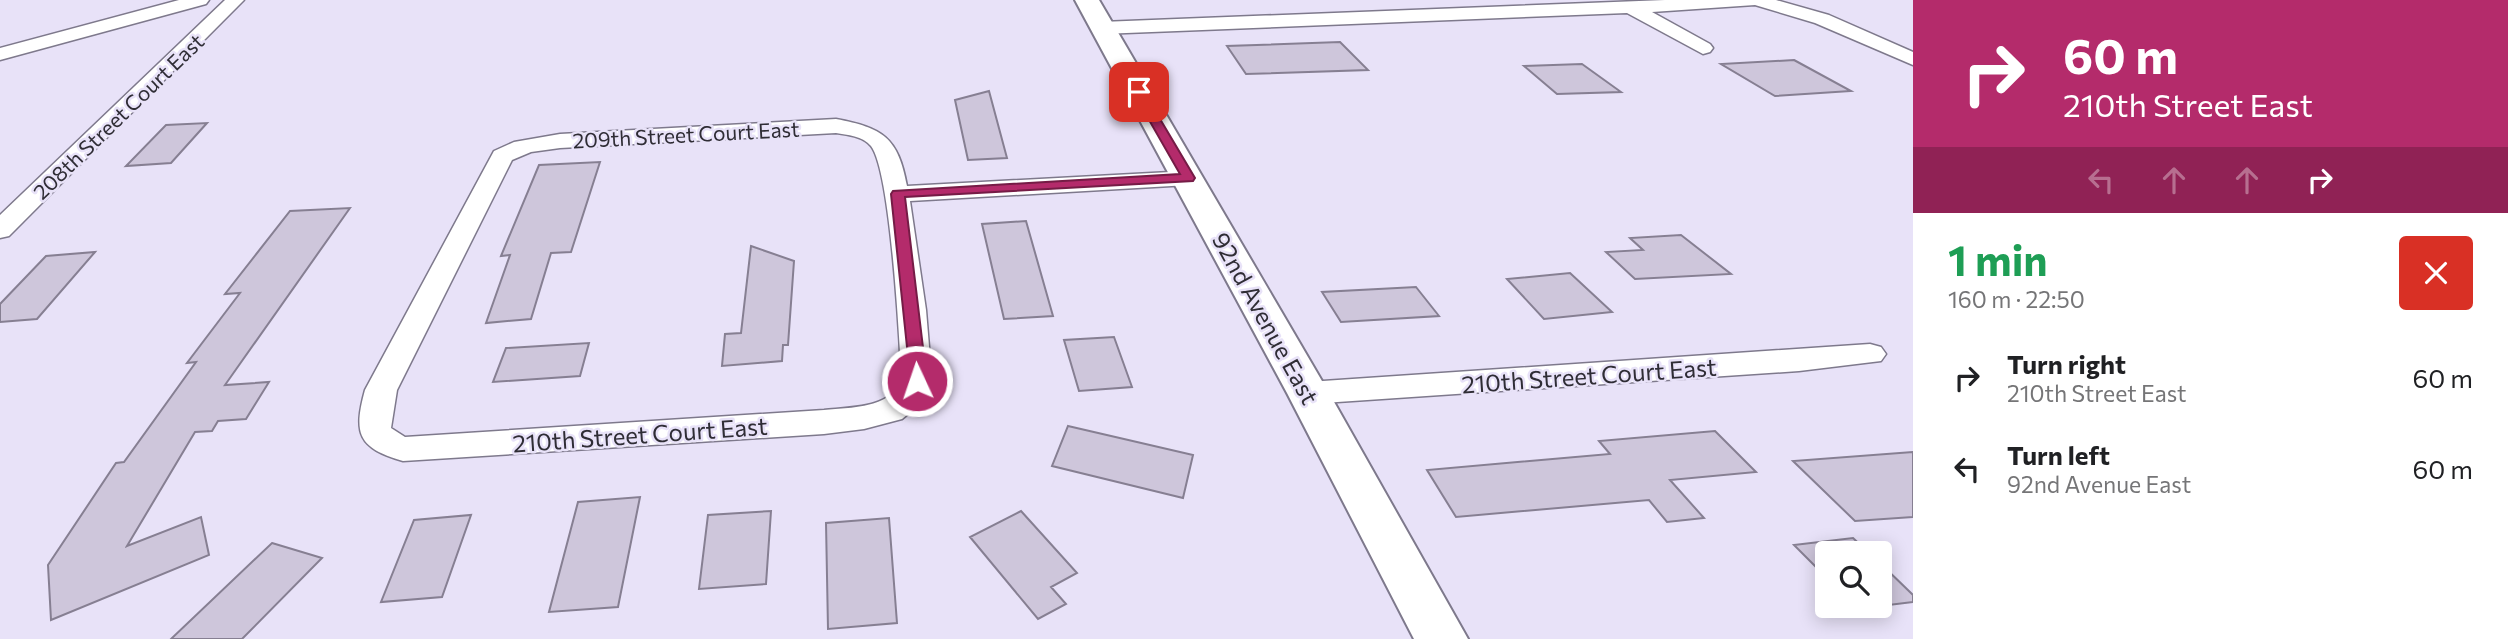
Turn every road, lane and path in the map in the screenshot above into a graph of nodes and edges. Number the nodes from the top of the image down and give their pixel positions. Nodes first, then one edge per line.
1 (200, 0) edge
2 (235, 0) edge
3 (1755, 0) edge
4 (1631, 8) junction
5 (1094, 14) edge
6 (1703, 48) dead end
7 (0, 54) edge
8 (1913, 59) edge
9 (1189, 178) junction
10 (897, 194) junction
11 (0, 230) edge
12 (1870, 354) dead end
13 (1308, 393) junction
14 (382, 442) joint
15 (1441, 639) edge

1 - 7 street
2 - 11 street, 208th Street Court East
3 - 4 street
3 - 8 street
4 - 5 street
4 - 6 street
5 - 9 street, 92nd Avenue East
9 - 10 street
9 - 13 street, 92nd Avenue East
10 - 14 street, 210th Street Court East
10 - 14 street, 209th Street Court East
12 - 13 street, 210th Street Court East
13 - 15 street, 92nd Avenue East

